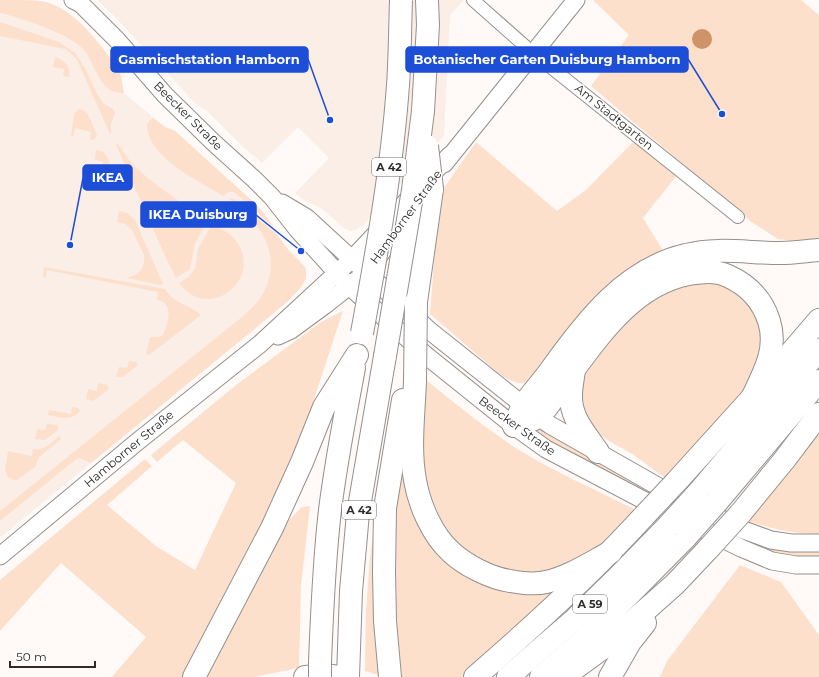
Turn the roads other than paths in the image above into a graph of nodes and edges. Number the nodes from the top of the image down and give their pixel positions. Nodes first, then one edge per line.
1 (73, 0) edge
2 (401, 0) edge
3 (427, 0) edge
4 (473, 0) edge
5 (576, 0) edge
6 (533, 52) junction
7 (423, 111) junction
8 (450, 155) junction
9 (272, 197) junction
10 (738, 217) dead end
11 (819, 250) edge
12 (352, 260) junction
13 (366, 272) junction
14 (337, 274) junction
15 (350, 286) junction
16 (819, 320) edge
17 (260, 344) junction
18 (819, 350) edge
19 (357, 355) junction
20 (574, 370) junction
21 (411, 376) junction
22 (819, 381) edge
23 (752, 398) junction
24 (531, 411) junction
25 (819, 414) edge
26 (514, 426) junction
27 (598, 452) junction
28 (677, 532) junction
29 (819, 543) edge
30 (612, 552) junction
31 (0, 556) edge
32 (819, 565) edge
33 (675, 584) junction
34 (315, 672) edge
35 (345, 673) edge
36 (194, 677) edge
37 (390, 677) edge
38 (475, 677) edge
39 (508, 677) edge
40 (541, 677) edge
41 (563, 677) edge
42 (610, 677) edge

1 - 9 street, Beecker Straße
2 - 19 highway, A 42, bridge
3 - 7 highway, A 42
4 - 6 street, Am Stadtgarten
5 - 6 street, Hamborner Straße
6 - 8 street, Hamborner Straße
6 - 10 street, Am Stadtgarten
7 - 21 highway, bridge
7 - 35 highway, A 42, bridge
8 - 12 street, Hamborner Straße
8 - 13 street, Hamborner Straße
9 - 12 street, Beecker Straße
9 - 14 street, Beecker Straße
11 - 24 highway
12 - 13 street, Beecker Straße
12 - 14 street, Hamborner Straße
13 - 15 street, Hamborner Straße
13 - 24 street, Beecker Straße
14 - 15 street, Beecker Straße
14 - 17 street, Hamborner Straße
15 - 17 street, Hamborner Straße
15 - 26 street, Beecker Straße
16 - 23 highway
17 - 31 street, Hamborner Straße
18 - 28 highway, A 59, bridge
19 - 34 highway, A 42
19 - 36 highway
20 - 23 highway
20 - 24 highway
20 - 27 highway
21 - 30 highway
21 - 37 highway
22 - 28 highway, A 59, bridge
23 - 30 highway, bridge
24 - 26 highway
24 - 27 street, Beecker Straße
25 - 33 highway, bridge
26 - 32 street, Beecker Straße
27 - 29 street, Beecker Straße
28 - 39 highway, A 59
28 - 40 highway, A 59
30 - 38 highway
33 - 41 highway
33 - 42 highway
34 - 35 highway

